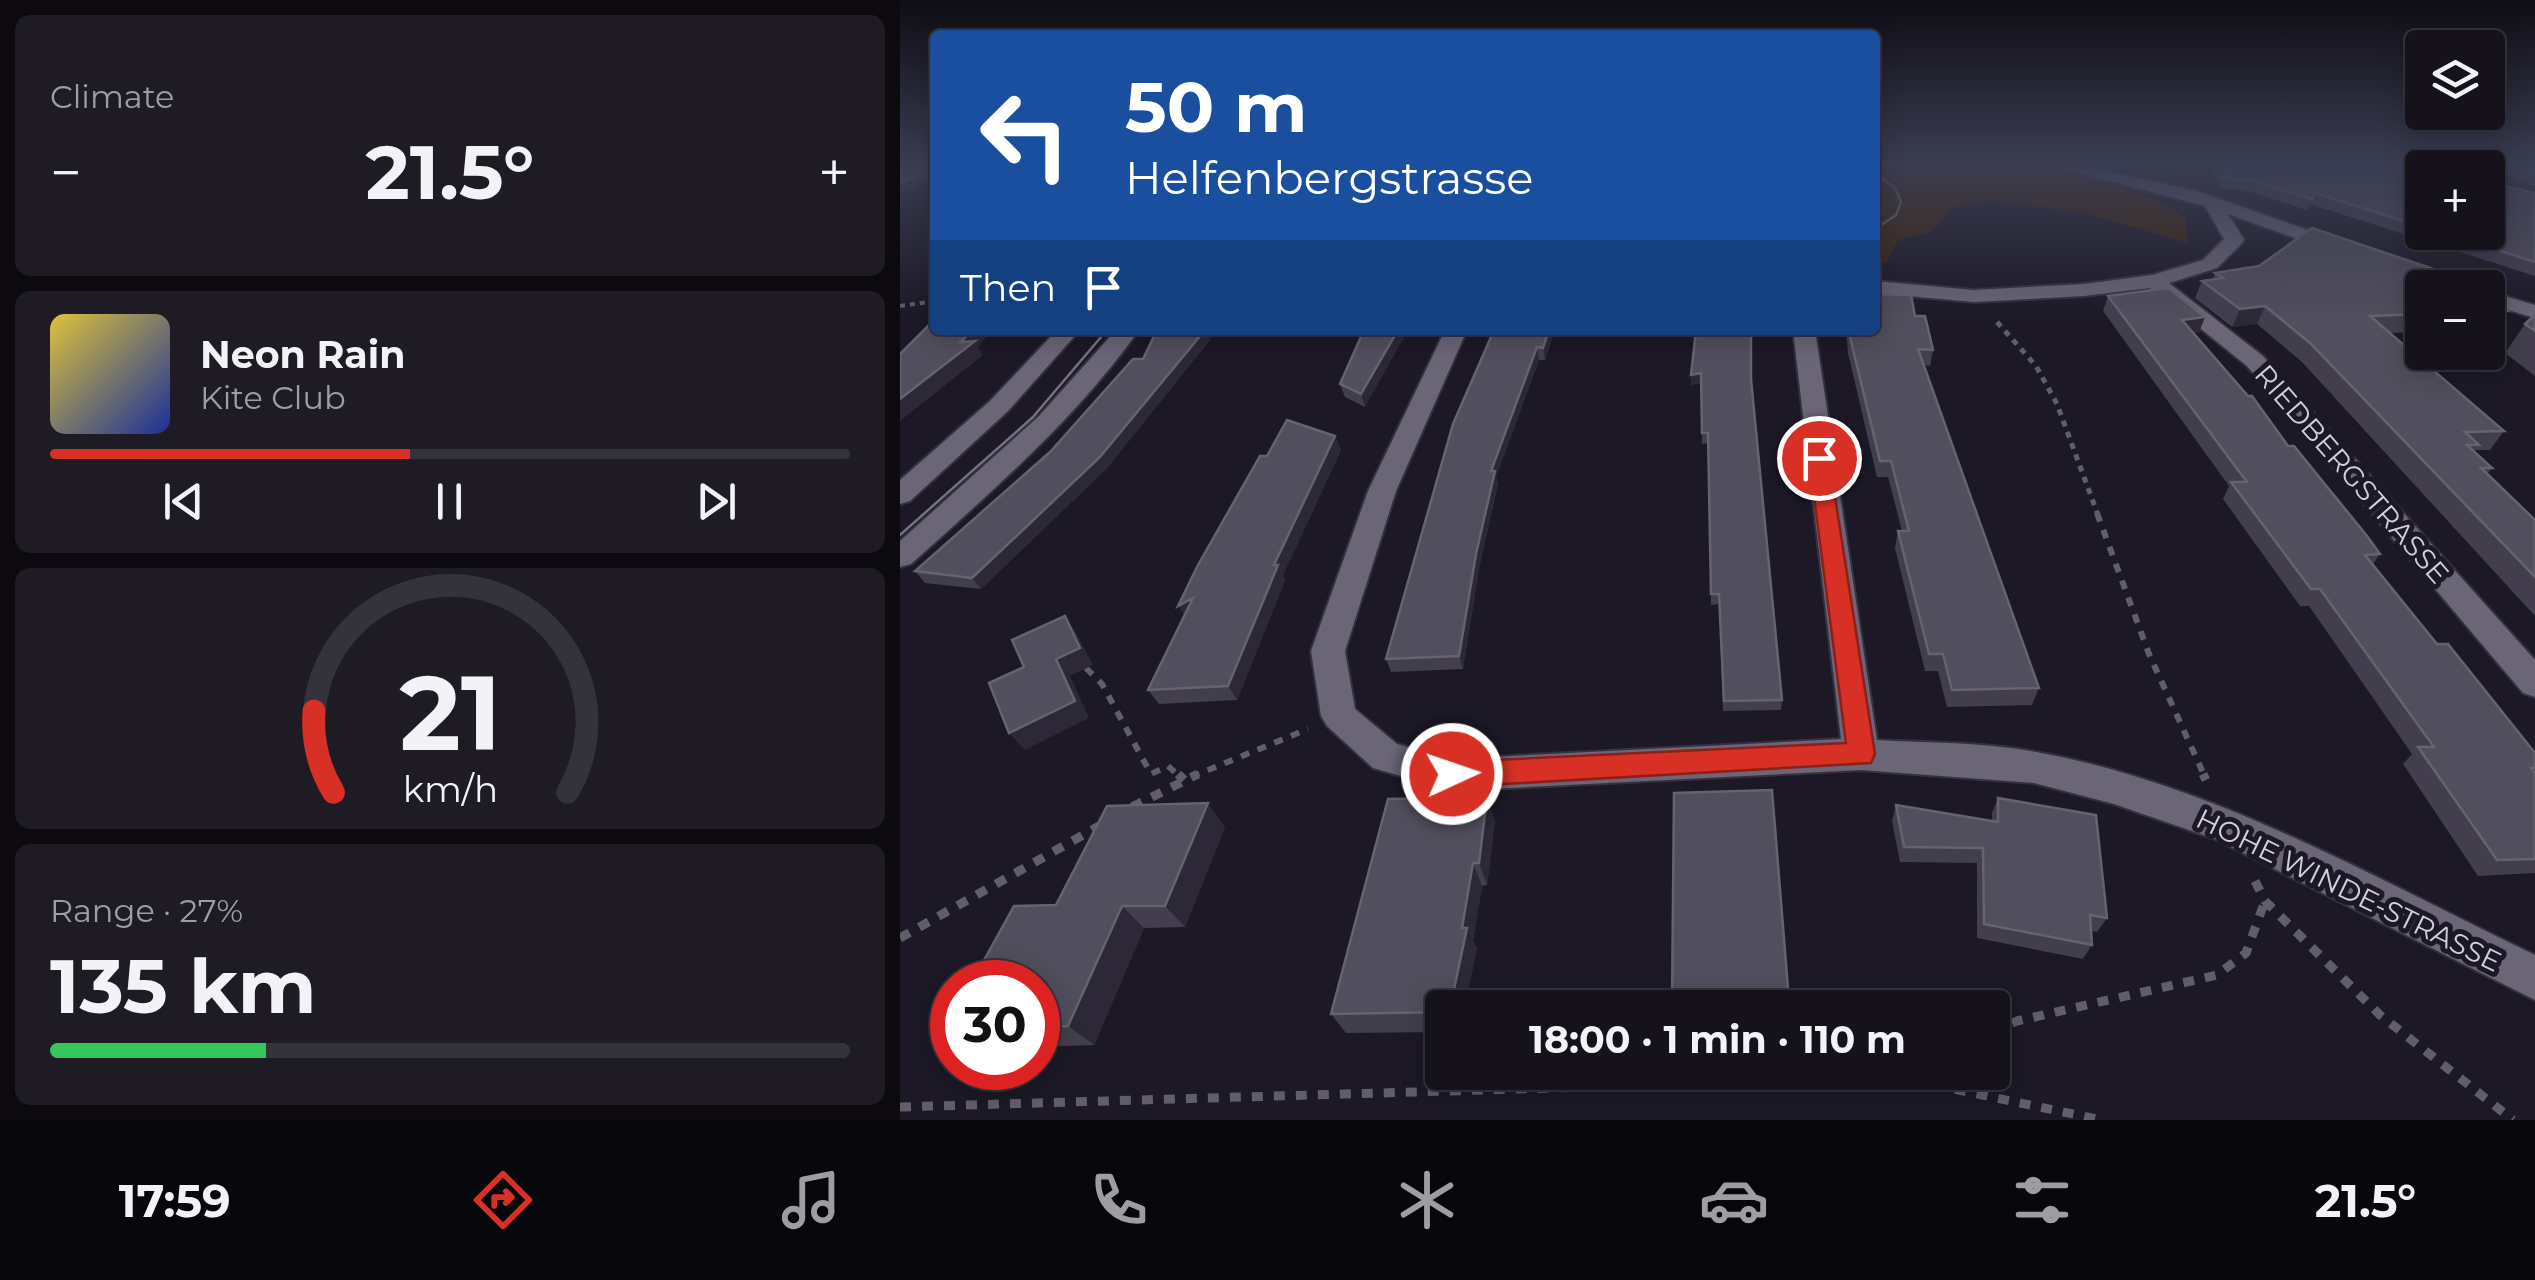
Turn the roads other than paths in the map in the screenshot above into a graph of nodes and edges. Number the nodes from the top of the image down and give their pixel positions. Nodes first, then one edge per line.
1 (2220, 216) edge
2 (2252, 216) edge
3 (2348, 251) edge
4 (2154, 282) junction
5 (1880, 287) edge
6 (2505, 302) edge
7 (2535, 312) edge
8 (1065, 335) edge
9 (1124, 335) edge
10 (1454, 335) edge
11 (1805, 335) edge
12 (900, 496) edge
13 (900, 557) edge
14 (2535, 684) edge
15 (1861, 754) junction
16 (2535, 978) edge

1 - 4 street
2 - 3 street
4 - 5 street
4 - 14 street, RIEDBERGSTRASSE
6 - 7 street
8 - 12 street
9 - 13 street
10 - 15 street, HOHE WINDE-STRASSE
11 - 15 street
15 - 16 street, HOHE WINDE-STRASSE

